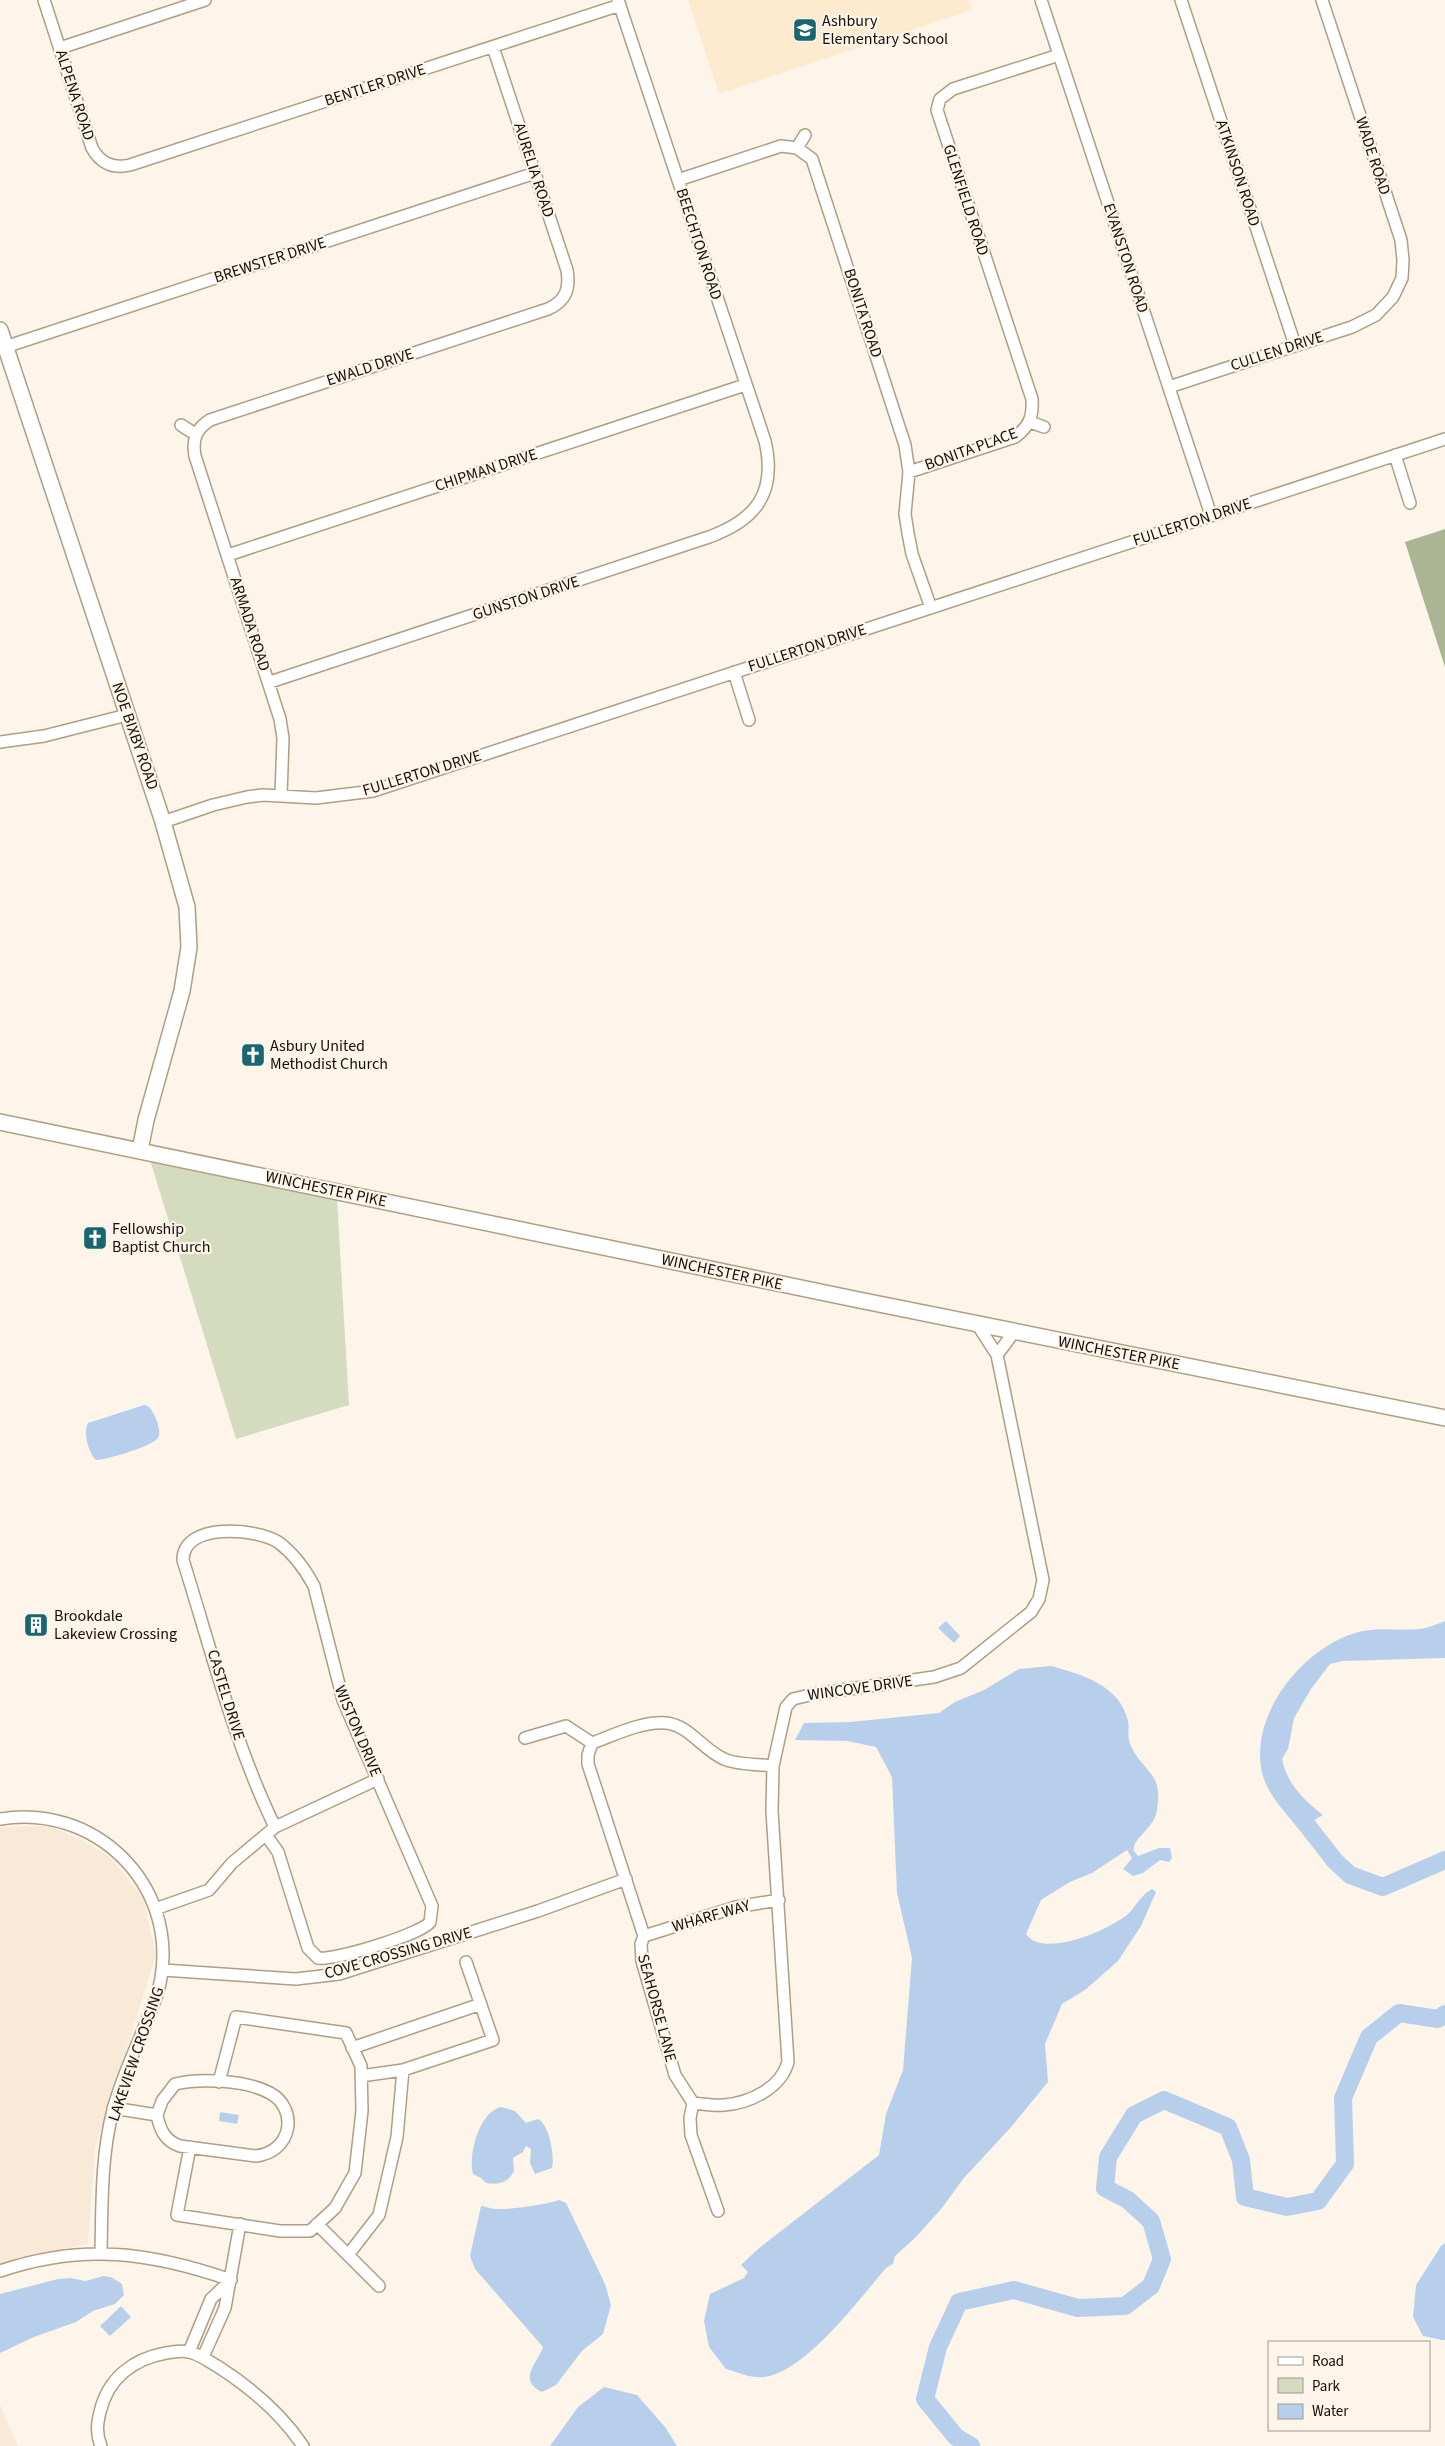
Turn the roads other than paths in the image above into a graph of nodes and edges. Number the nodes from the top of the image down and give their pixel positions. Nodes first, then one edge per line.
1 (44, 0) edge
2 (205, 0) edge
3 (1040, 0) edge
4 (1181, 0) edge
5 (1322, 0) edge
6 (619, 3) edge
7 (493, 47) junction
8 (60, 48) junction
9 (1059, 55) junction
10 (805, 135) dead end
11 (797, 148) junction
12 (130, 165) joint
13 (535, 173) junction
14 (678, 180) junction
15 (571, 296) joint
16 (1383, 309) joint
17 (0, 330) edge
18 (1295, 345) junction
19 (6, 347) junction
20 (745, 385) junction
21 (1169, 387) junction
22 (1030, 422) junction
23 (181, 425) dead end
24 (1044, 427) dead end
25 (195, 434) junction
26 (1445, 439) edge
27 (1394, 456) junction
28 (909, 472) junction
29 (765, 490) joint
30 (1410, 503) dead end
31 (1211, 515) junction
32 (228, 555) junction
33 (931, 608) junction
34 (734, 672) junction
35 (270, 682) junction
36 (127, 715) junction
37 (749, 720) dead end
38 (0, 742) edge
39 (281, 796) junction
40 (164, 822) junction
41 (0, 1122) edge
42 (140, 1150) junction
43 (976, 1324) junction
44 (1014, 1332) junction
45 (997, 1355) junction
46 (1445, 1418) edge
47 (183, 1560) joint
48 (525, 1738) dead end
49 (592, 1743) junction
50 (773, 1766) junction
51 (378, 1779) junction
52 (0, 1819) edge
53 (276, 1827) junction
54 (266, 1835) junction
55 (626, 1879) junction
56 (779, 1900) junction
57 (156, 1908) junction
58 (644, 1936) junction
59 (466, 1962) dead end
60 (162, 1970) junction
61 (481, 2004) junction
62 (352, 2048) junction
63 (403, 2070) junction
64 (361, 2076) junction
65 (219, 2082) junction
66 (693, 2103) junction
67 (113, 2108) junction
68 (157, 2115) junction
69 (190, 2148) junction
70 (718, 2211) dead end
71 (240, 2224) junction
72 (317, 2224) junction
73 (101, 2253) junction
74 (348, 2255) junction
75 (0, 2271) edge
76 (231, 2280) junction
77 (379, 2286) dead end
78 (189, 2352) junction
79 (203, 2358) junction
80 (101, 2446) edge
81 (303, 2446) edge

1 - 8 street, ALPENA ROAD
2 - 8 street
3 - 9 street, EVANSTON ROAD
4 - 18 street, ATKINSON ROAD
5 - 16 street, WADE ROAD
6 - 7 street, BENTLER DRIVE
6 - 14 street, BEECHTON ROAD
7 - 12 street, BENTLER DRIVE
7 - 13 street, AURELIA ROAD
8 - 12 street, ALPENA ROAD
9 - 21 street, EVANSTON ROAD
9 - 22 street, GLENFIELD ROAD
10 - 11 street
11 - 14 street
11 - 28 street, BONITA ROAD
13 - 15 street, AURELIA ROAD
13 - 19 street, BREWSTER DRIVE
14 - 20 street, BEECHTON ROAD
15 - 25 street, EWALD DRIVE
16 - 18 street, CULLEN DRIVE
17 - 19 main road, NOE BIXBY ROAD
18 - 21 street, CULLEN DRIVE
19 - 36 main road, NOE BIXBY ROAD
20 - 29 street, BEECHTON ROAD
20 - 32 street, CHIPMAN DRIVE
21 - 31 street, EVANSTON ROAD
22 - 24 street
22 - 28 street, BONITA PLACE
23 - 25 street
25 - 32 street, ARMADA ROAD
26 - 27 street, FULLERTON DRIVE
27 - 30 street
27 - 31 street, FULLERTON DRIVE
28 - 33 street, BONITA ROAD
29 - 35 street, GUNSTON DRIVE
31 - 33 street, FULLERTON DRIVE
32 - 35 street, ARMADA ROAD
33 - 34 street, FULLERTON DRIVE
34 - 37 street
34 - 39 street, FULLERTON DRIVE
35 - 39 street, ARMADA ROAD
36 - 38 street
36 - 40 main road, NOE BIXBY ROAD
39 - 40 street, FULLERTON DRIVE
40 - 42 main road, NOE BIXBY ROAD
41 - 42 main road, WINCHESTER PIKE
42 - 43 main road, WINCHESTER PIKE
43 - 44 main road, WINCHESTER PIKE
43 - 45 street, WINCOVE DRIVE
44 - 45 street
44 - 46 main road, WINCHESTER PIKE
45 - 50 street, WINCOVE DRIVE
47 - 51 street, WISTON DRIVE
47 - 53 street, CASTEL DRIVE
48 - 49 street
49 - 50 street
49 - 55 street, SEAHORSE LANE
50 - 56 street, WINCOVE DRIVE
51 - 53 street
51 - 54 street, WISTON DRIVE
52 - 57 street, LAKEVIEW CROSSING
53 - 54 street
54 - 57 street
55 - 58 street, SEAHORSE LANE
55 - 60 street, COVE CROSSING DRIVE
56 - 58 street, WHARF WAY
56 - 66 street, WINCOVE DRIVE
57 - 60 street, LAKEVIEW CROSSING
58 - 66 street, SEAHORSE LANE
59 - 61 street
60 - 67 street, LAKEVIEW CROSSING
61 - 62 street
61 - 63 street
62 - 64 street
62 - 65 street
63 - 64 street
63 - 74 street
64 - 72 street
65 - 68 street
65 - 69 street
66 - 70 street
67 - 68 street
67 - 73 street, LAKEVIEW CROSSING
68 - 69 street
69 - 71 street
71 - 72 street
71 - 76 street
72 - 74 street
73 - 75 street
73 - 76 street
74 - 77 street
76 - 78 street
76 - 79 street
78 - 79 street
78 - 80 street
79 - 81 street

